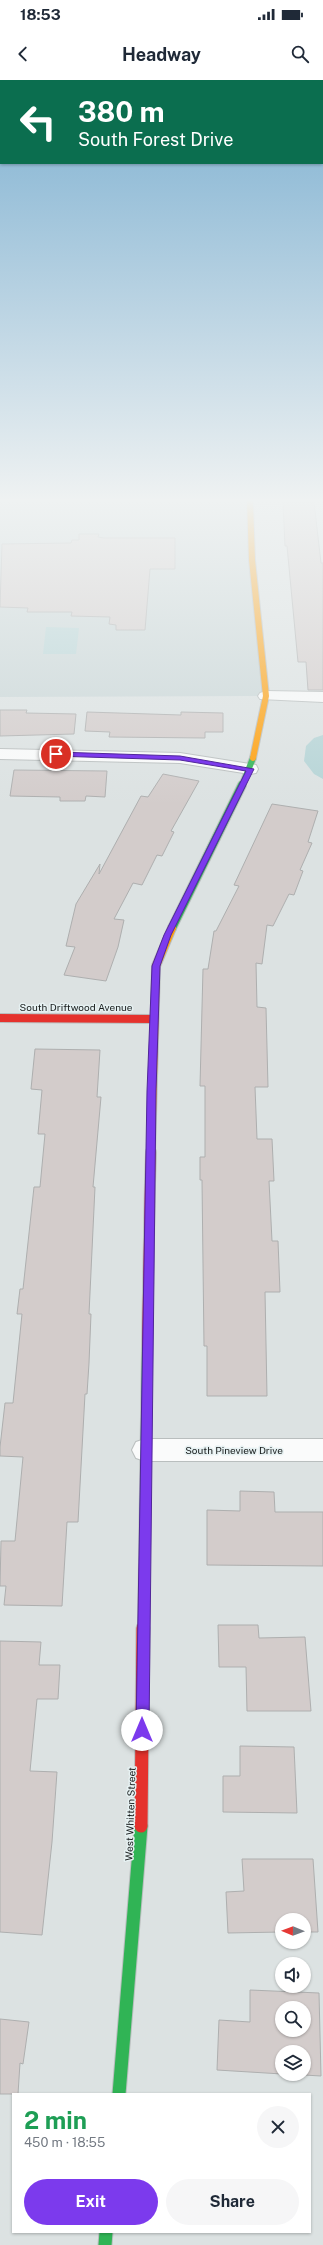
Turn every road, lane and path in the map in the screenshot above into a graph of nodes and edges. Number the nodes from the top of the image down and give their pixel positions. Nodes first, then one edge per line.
1 (256, 603) edge
2 (266, 696) junction
3 (323, 697) edge
4 (0, 754) edge
5 (250, 769) junction
6 (0, 1018) edge
7 (153, 1019) junction
8 (145, 1450) junction
9 (323, 1450) edge
10 (119, 2093) edge
11 (106, 2233) edge
12 (105, 2245) edge

1 - 2 street, West Whitten Street
2 - 3 street
2 - 5 street, West Whitten Street
4 - 5 street
5 - 7 street, West Whitten Street
6 - 7 street, South Driftwood Avenue
7 - 8 street, West Whitten Street
8 - 9 street, South Pineview Drive
8 - 10 street, West Whitten Street
11 - 12 street

